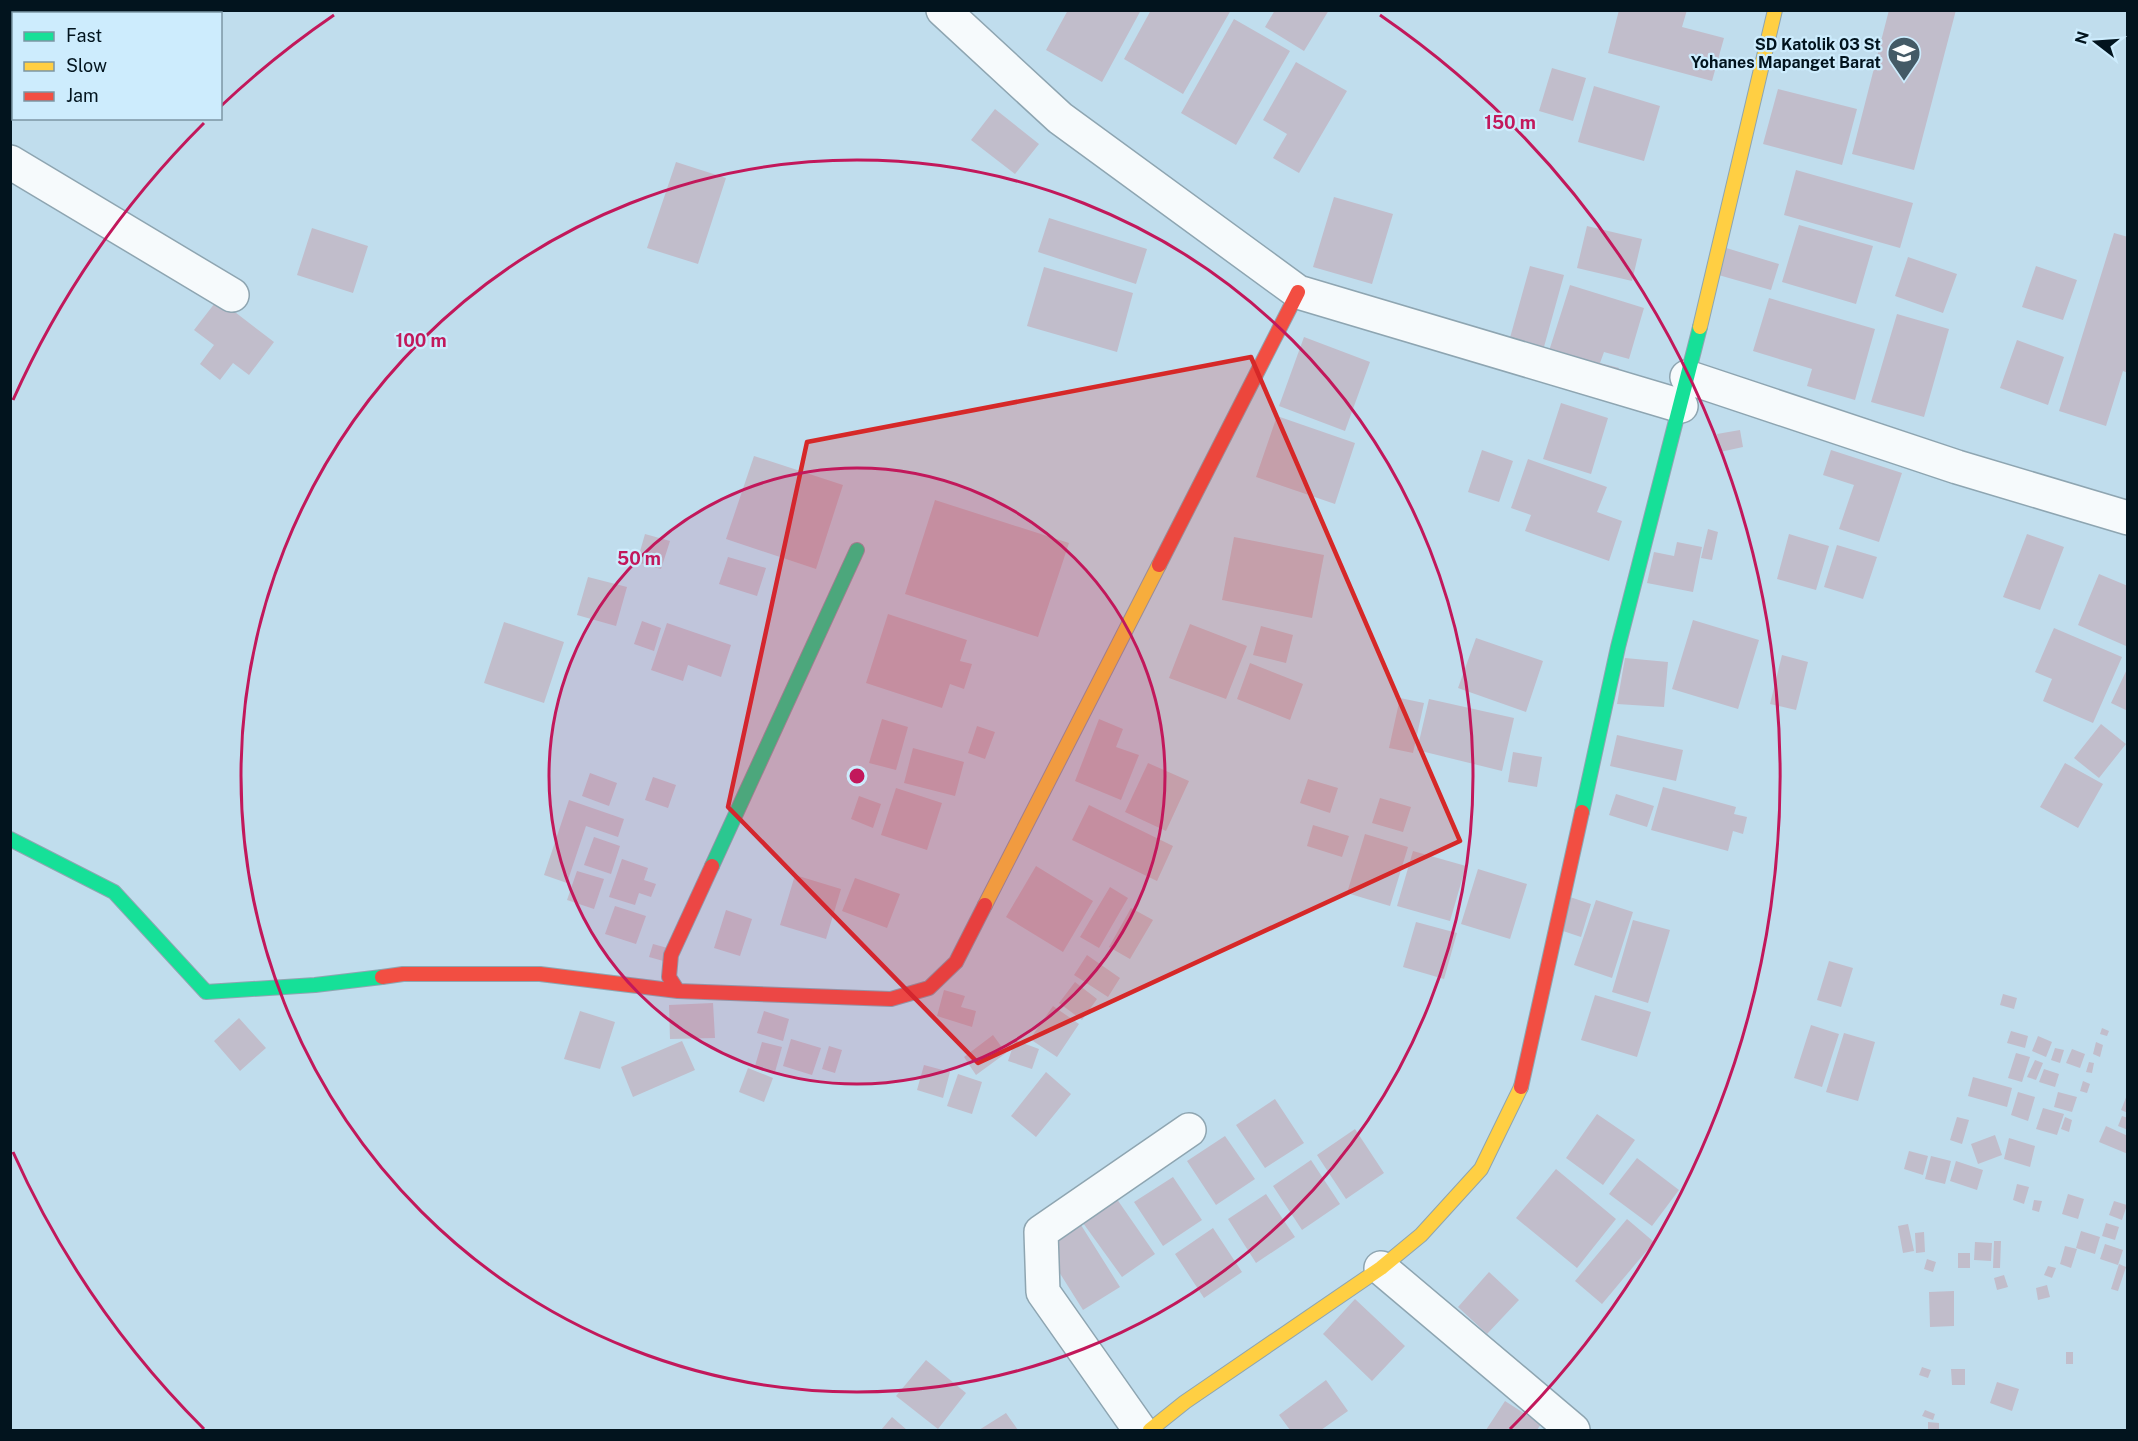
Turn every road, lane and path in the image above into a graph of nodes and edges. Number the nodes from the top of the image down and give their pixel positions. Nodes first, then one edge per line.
1 (942, 10) edge
2 (1775, 10) edge
3 (10, 162) edge
4 (1298, 292) junction
5 (232, 295) dead end
6 (1684, 392) junction
7 (2126, 515) edge
8 (857, 550) dead end
9 (10, 839) edge
10 (678, 991) junction
11 (1189, 1130) dead end
12 (1381, 1268) junction
13 (1140, 1431) edge
14 (1150, 1431) edge
15 (1573, 1431) edge

1 - 4 street
2 - 6 street
3 - 5 street
4 - 6 street
4 - 10 street
6 - 7 street
6 - 12 street
8 - 10 street
9 - 10 street
11 - 13 street
12 - 14 street
12 - 15 street

